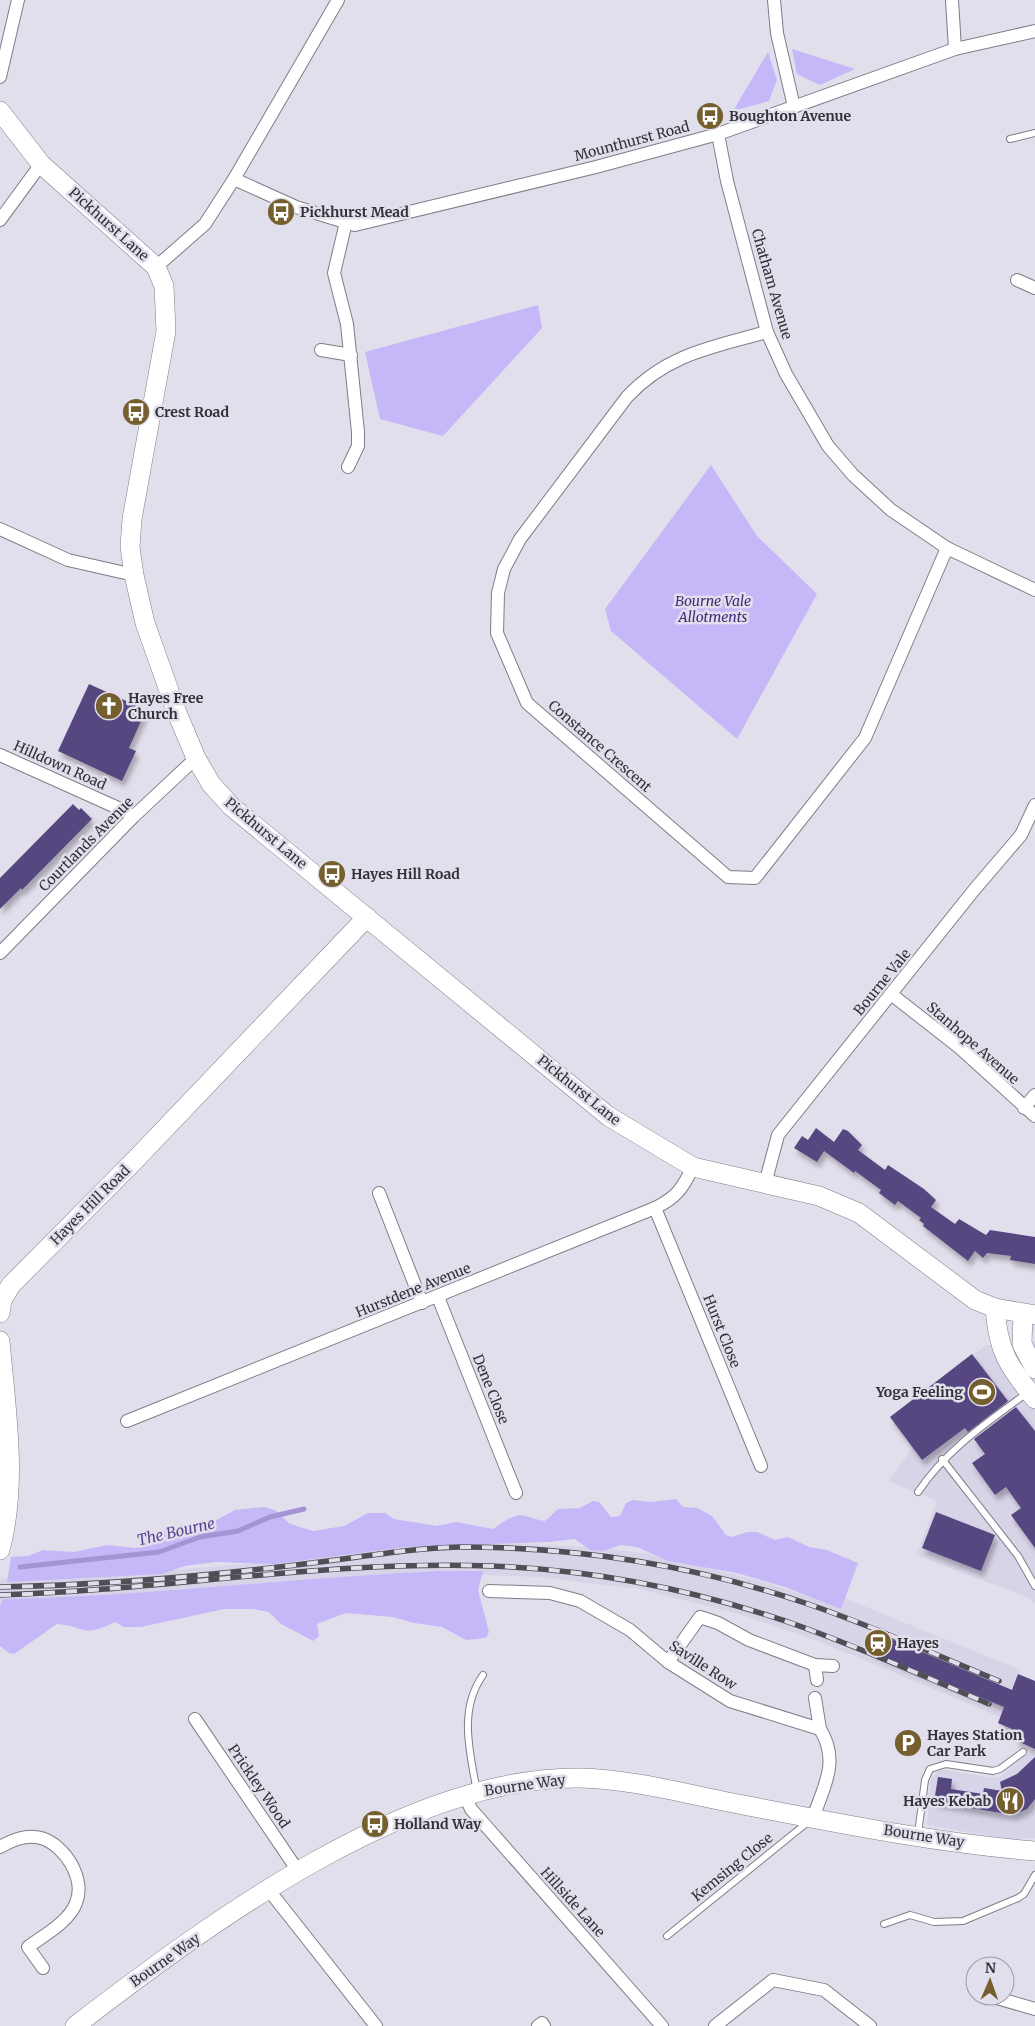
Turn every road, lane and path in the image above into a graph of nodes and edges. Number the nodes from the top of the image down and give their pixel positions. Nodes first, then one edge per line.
1 (18, 0) edge
2 (338, 0) edge
3 (774, 0) edge
4 (952, 0) edge
5 (1035, 31) edge
6 (955, 49) junction
7 (0, 77) edge
8 (794, 108) junction
9 (0, 111) edge
10 (1035, 133) edge
11 (718, 134) junction
12 (1010, 139) dead end
13 (41, 164) junction
14 (234, 179) junction
15 (0, 220) edge
16 (346, 222) junction
17 (156, 267) junction
18 (1017, 280) dead end
19 (1035, 288) edge
20 (767, 332) junction
21 (321, 350) dead end
22 (351, 354) junction
23 (348, 467) dead end
24 (0, 529) edge
25 (947, 548) junction
26 (134, 575) junction
27 (1035, 590) edge
28 (0, 755) edge
29 (196, 758) junction
30 (1035, 805) edge
31 (133, 817) junction
32 (367, 917) junction
33 (0, 953) edge
34 (891, 994) junction
35 (1035, 1095) edge
36 (1024, 1108) junction
37 (1035, 1116) edge
38 (692, 1167) junction
39 (765, 1184) junction
40 (379, 1193) dead end
41 (654, 1208) junction
42 (438, 1297) junction
43 (422, 1303) junction
44 (1, 1304) edge
45 (995, 1308) junction
46 (1029, 1315) edge
47 (0, 1341) edge
48 (1035, 1369) edge
49 (1033, 1394) edge
50 (127, 1421) dead end
51 (942, 1459) junction
52 (761, 1466) dead end
53 (5, 1476) edge
54 (516, 1492) dead end
55 (918, 1492) dead end
56 (0, 1550) edge
57 (1035, 1586) edge
58 (489, 1591) dead end
59 (668, 1662) junction
60 (815, 1665) junction
61 (832, 1666) dead end
62 (483, 1675) dead end
63 (818, 1680) dead end
64 (815, 1698) dead end
65 (195, 1718) dead end
66 (820, 1729) junction
67 (1023, 1752) dead end
68 (471, 1794) junction
69 (813, 1818) junction
70 (917, 1835) junction
71 (0, 1846) edge
72 (1035, 1851) edge
73 (298, 1870) junction
74 (1035, 1875) edge
75 (268, 1889) junction
76 (884, 1924) dead end
77 (668, 1936) dead end
78 (43, 1968) dead end
79 (1015, 2003) edge
80 (1035, 2009) edge
81 (75, 2026) edge
82 (376, 2026) edge
83 (538, 2026) edge
84 (544, 2026) edge
85 (662, 2026) edge
86 (715, 2026) edge
87 (870, 2026) edge

1 - 7 street
2 - 14 street
3 - 8 street
4 - 6 street
5 - 6 street, Mounthurst Road
6 - 8 street, Mounthurst Road
8 - 11 street, Mounthurst Road
9 - 13 street, Pickhurst Lane
10 - 12 lane
11 - 16 street, Mounthurst Road
11 - 20 street, Chatham Avenue
13 - 15 street
13 - 17 street, Pickhurst Lane
14 - 16 street, Mounthurst Road
14 - 17 street
16 - 22 street
17 - 26 street, Pickhurst Lane
18 - 19 street
20 - 25 street, Chatham Avenue
20 - 25 street, Constance Crescent
21 - 22 street
22 - 23 street
24 - 26 street
25 - 27 street, Chatham Avenue
26 - 29 street, Pickhurst Lane
28 - 31 street, Hilldown Road
29 - 31 street, Courtlands Avenue
29 - 32 street, Pickhurst Lane
30 - 34 street, Bourne Vale
31 - 33 street, Courtlands Avenue
32 - 38 street, Pickhurst Lane
32 - 44 street, Hayes Hill Road
34 - 36 street, Stanhope Avenue
34 - 39 street, Bourne Vale
35 - 36 street
36 - 37 street, Stanhope Avenue
38 - 39 street, Pickhurst Lane
38 - 41 street, Hurstdene Avenue
39 - 45 street, Pickhurst Lane
40 - 43 street
41 - 42 street, Hurstdene Avenue
41 - 52 street, Hurst Close
42 - 43 street, Hurstdene Avenue
42 - 54 street, Dene Close
43 - 50 street, Hurstdene Avenue
45 - 46 street, Pickhurst Lane
45 - 49 street
46 - 48 street
47 - 53 street
49 - 51 lane
51 - 55 lane
51 - 57 lane
53 - 56 street
58 - 59 street, Saville Row
59 - 60 street
59 - 66 street, Saville Row
60 - 61 street
60 - 63 street
62 - 68 lane
64 - 66 street
65 - 73 street, Prickley Wood
66 - 69 street
67 - 70 lane
68 - 69 street, Bourne Way
68 - 73 street, Bourne Way
68 - 85 street, Hillside Lane
69 - 70 street, Bourne Way
69 - 77 lane, Kemsing Close
70 - 72 street, Bourne Way
71 - 78 street
73 - 75 street, Bourne Way
74 - 76 lane
75 - 81 street, Bourne Way
75 - 82 street
79 - 80 street
83 - 84 street
86 - 87 street

